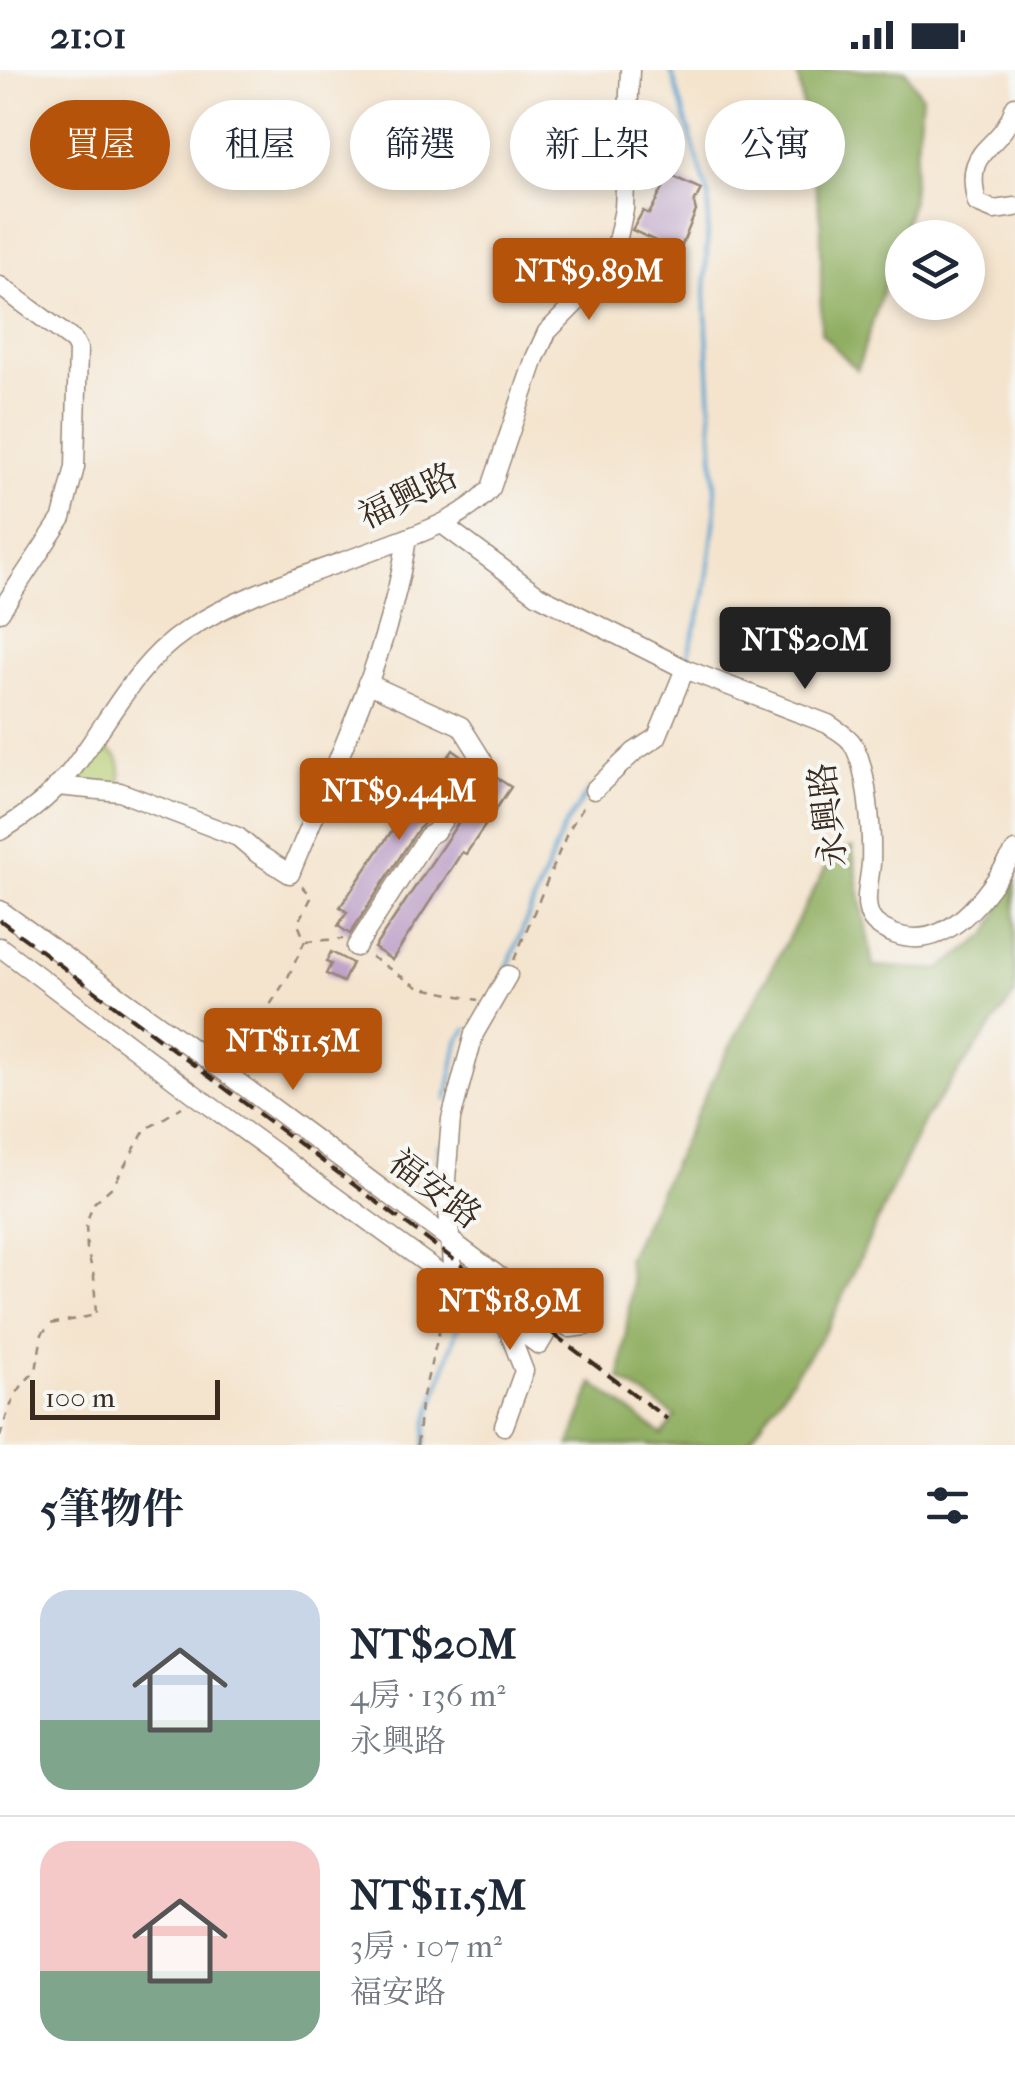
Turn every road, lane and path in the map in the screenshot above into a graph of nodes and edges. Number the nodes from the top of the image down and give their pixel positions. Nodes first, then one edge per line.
1 (630, 70) edge
2 (1015, 106) edge
3 (1015, 206) edge
4 (0, 286) edge
5 (442, 524) junction
6 (407, 538) junction
7 (0, 612) edge
8 (684, 669) junction
9 (367, 683) junction
10 (58, 786) junction
11 (594, 790) joint
12 (0, 831) edge
13 (1015, 851) edge
14 (290, 874) junction
15 (0, 910) edge
16 (305, 941) junction
17 (0, 947) edge
18 (356, 947) junction
19 (508, 975) joint
20 (492, 1003) junction
21 (226, 1073) junction
22 (198, 1097) junction
23 (452, 1242) junction
24 (453, 1280) junction
25 (504, 1318) junction
26 (555, 1318) junction
27 (585, 1326) dead end
28 (504, 1426) dead end
29 (0, 1437) edge
30 (417, 1445) edge

1 - 5 street, 福興路
2 - 3 street
4 - 7 street
5 - 6 street, 福興路
5 - 8 street, 永興路
6 - 9 street
6 - 10 street, 福興路
8 - 11 street
8 - 13 street, 永興路
9 - 14 street
9 - 18 street
10 - 12 street, 福興路
10 - 14 street
11 - 19 path
14 - 16 path
15 - 21 street, 福安路
16 - 18 path
16 - 21 path
17 - 22 street, 福安路
18 - 20 path
19 - 20 street
20 - 23 street
21 - 23 street, 福安路
22 - 24 street, 福安路
22 - 29 path
23 - 24 street
23 - 26 street, 福安路
24 - 25 street, 福安路
24 - 30 path
25 - 26 street, 福安路
25 - 28 street
26 - 27 street

